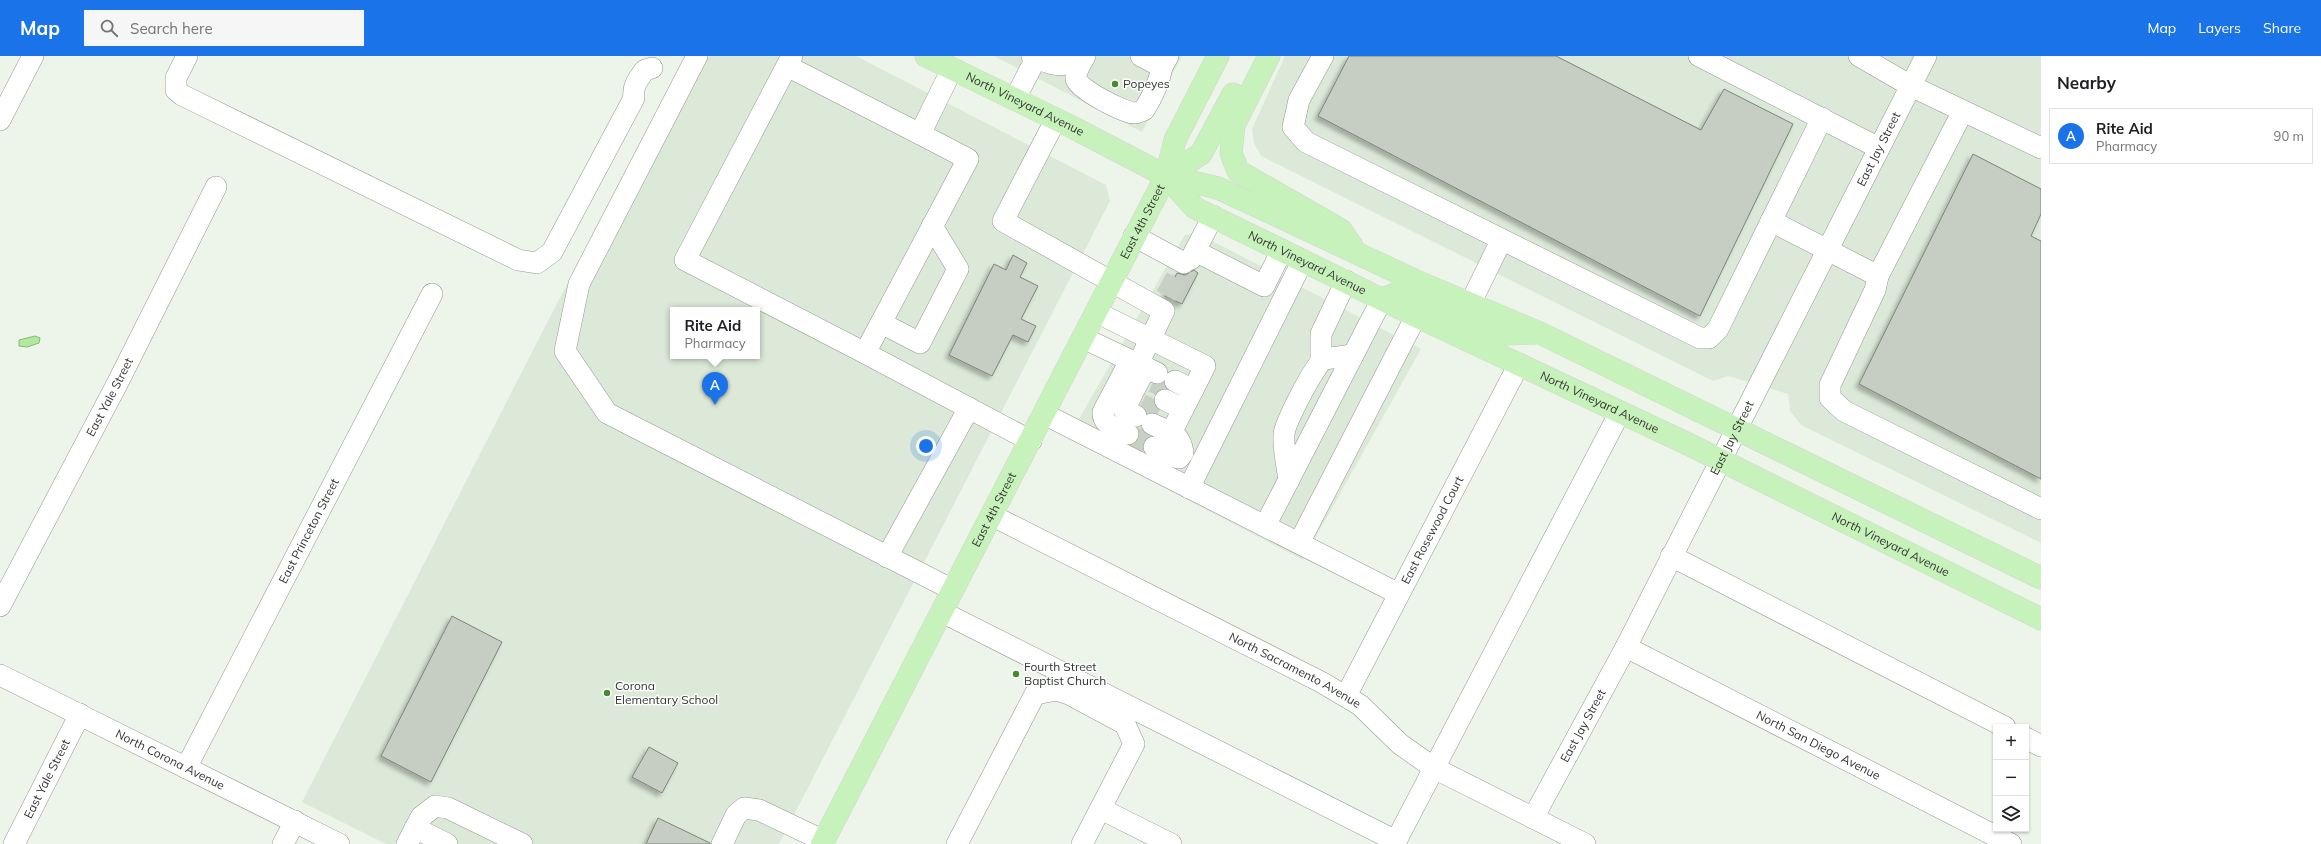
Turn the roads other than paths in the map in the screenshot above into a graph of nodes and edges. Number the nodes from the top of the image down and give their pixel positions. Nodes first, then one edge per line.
1 (33, 56) edge
2 (187, 56) edge
3 (697, 56) edge
4 (1074, 56) edge
5 (1085, 56) edge
6 (1141, 56) edge
7 (1218, 56) edge
8 (1253, 56) edge
9 (1269, 56) edge
10 (1323, 56) edge
11 (1699, 56) edge
12 (1859, 56) edge
13 (1926, 56) edge
14 (930, 57) edge
15 (1035, 57) edge
16 (790, 61) edge
17 (655, 62) edge
18 (1165, 62) edge
19 (952, 69) junction
20 (1910, 86) junction
21 (1015, 99) junction
22 (1962, 111) junction
23 (1822, 118) junction
24 (1056, 119) junction
25 (0, 120) edge
26 (920, 134) junction
27 (1879, 148) junction
28 (2041, 148) edge
29 (1166, 176) junction
30 (216, 187) dead end
31 (1213, 216) junction
32 (1771, 221) junction
33 (932, 226) junction
34 (1134, 236) junction
35 (1501, 241) junction
36 (1282, 250) junction
37 (1827, 250) junction
38 (1358, 254) junction
39 (1303, 260) junction
40 (1189, 261) junction
41 (1878, 276) junction
42 (1112, 280) junction
43 (1346, 281) junction
44 (432, 294) dead end
45 (1382, 299) junction
46 (1471, 302) junction
47 (1096, 312) junction
48 (1416, 316) junction
49 (881, 323) junction
50 (1540, 332) junction
51 (1083, 338) junction
52 (1150, 340) junction
53 (865, 353) junction
54 (1353, 355) junction
55 (1321, 361) junction
56 (1519, 364) junction
57 (1155, 396) junction
58 (969, 408) junction
59 (1620, 412) junction
60 (1044, 414) junction
61 (1736, 428) junction
62 (1031, 441) junction
63 (1154, 447) tunnel mouth
64 (1720, 461) junction
65 (1288, 480) junction
66 (1189, 488) junction
67 (2041, 509) edge
68 (993, 516) junction
69 (1265, 526) junction
70 (1299, 543) junction
71 (1671, 556) junction
72 (887, 557) junction
73 (2041, 578) edge
74 (953, 590) junction
75 (1399, 594) junction
76 (0, 606) edge
77 (942, 612) junction
78 (2041, 619) edge
79 (1626, 648) junction
80 (0, 675) edge
81 (1346, 696) junction
82 (80, 714) junction
83 (1999, 724) edge
84 (2029, 740) edge
85 (2041, 746) edge
86 (186, 768) junction
87 (1434, 768) junction
88 (1101, 809) junction
89 (1533, 818) junction
90 (295, 821) junction
91 (411, 836) edge
92 (823, 843) edge
93 (14, 844) edge
94 (283, 844) edge
95 (339, 844) edge
96 (447, 844) edge
97 (522, 844) edge
98 (722, 844) edge
99 (957, 844) edge
100 (1082, 844) edge
101 (1171, 844) edge
102 (1585, 844) edge
103 (2011, 844) edge

1 - 25 street
2 - 17 street
3 - 72 street
4 - 15 street
5 - 18 street
6 - 18 street
7 - 29 main road, East 4th Street
8 - 29 main road, East 4th Street
9 - 38 main road
10 - 35 street
11 - 23 street
12 - 20 street
13 - 20 street, East Jay Street
14 - 19 main road, North Vineyard Avenue
15 - 21 street
16 - 26 street
16 - 53 street
19 - 21 main road, North Vineyard Avenue
19 - 26 street
20 - 22 street
20 - 27 street, East Jay Street
21 - 24 main road, North Vineyard Avenue
22 - 28 street
22 - 41 street
23 - 27 street
23 - 32 street
24 - 29 main road, North Vineyard Avenue
24 - 42 street
26 - 33 street
27 - 37 street, East Jay Street
29 - 31 main road, North Vineyard Avenue
29 - 34 main road, East 4th Street
29 - 38 main road, North Vineyard Avenue
30 - 76 street, East Yale Street
31 - 36 main road, North Vineyard Avenue
31 - 40 street
32 - 35 street
32 - 37 street
33 - 49 street
33 - 49 street
34 - 40 street
34 - 42 main road, East 4th Street
35 - 46 street
36 - 39 main road, North Vineyard Avenue
36 - 40 street
37 - 41 street
37 - 61 street, East Jay Street
38 - 46 main road, North Vineyard Avenue
39 - 43 main road, North Vineyard Avenue
39 - 66 street
41 - 67 street
42 - 47 main road, East 4th Street
42 - 52 street
43 - 45 main road, North Vineyard Avenue
43 - 55 street
44 - 86 street, East Princeton Street
45 - 48 main road, North Vineyard Avenue
45 - 50 main road
45 - 54 street
46 - 50 main road, North Vineyard Avenue
47 - 51 main road, East 4th Street
47 - 52 street
48 - 56 main road, North Vineyard Avenue
48 - 70 street
49 - 53 street
50 - 61 main road, North Vineyard Avenue
51 - 57 street
51 - 60 main road, East 4th Street
52 - 57 street
52 - 57 street
53 - 58 street
54 - 55 street
54 - 65 street
55 - 65 street
56 - 59 main road, North Vineyard Avenue
56 - 75 street, East Rosewood Court
57 - 63 street
58 - 62 street
58 - 72 street
59 - 64 main road, North Vineyard Avenue
59 - 87 street
60 - 62 main road, East 4th Street
60 - 66 street
61 - 64 street, East Jay Street
61 - 73 main road, North Vineyard Avenue
62 - 68 main road, East 4th Street
64 - 71 street, East Jay Street
64 - 78 main road, North Vineyard Avenue
65 - 69 street
66 - 69 street
68 - 74 main road, East 4th Street
68 - 81 street, North Sacramento Avenue
69 - 70 street
70 - 75 street
71 - 79 street, East Jay Street
71 - 83 street
72 - 74 street
74 - 77 main road, East 4th Street
75 - 81 street, East Rosewood Court
77 - 87 street
77 - 92 main road, East 4th Street
79 - 89 street, East Jay Street
79 - 103 street, North San Diego Avenue
80 - 82 street, North Corona Avenue
81 - 87 street, North Sacramento Avenue
82 - 86 street, North Corona Avenue
82 - 93 street, East Yale Street
84 - 85 street
86 - 90 street, North Corona Avenue
87 - 89 street, North Sacramento Avenue
88 - 99 street
88 - 100 street
88 - 101 street
89 - 102 street, North Sacramento Avenue
90 - 94 street
90 - 95 street, North Corona Avenue
91 - 96 street
91 - 97 street
92 - 98 street

